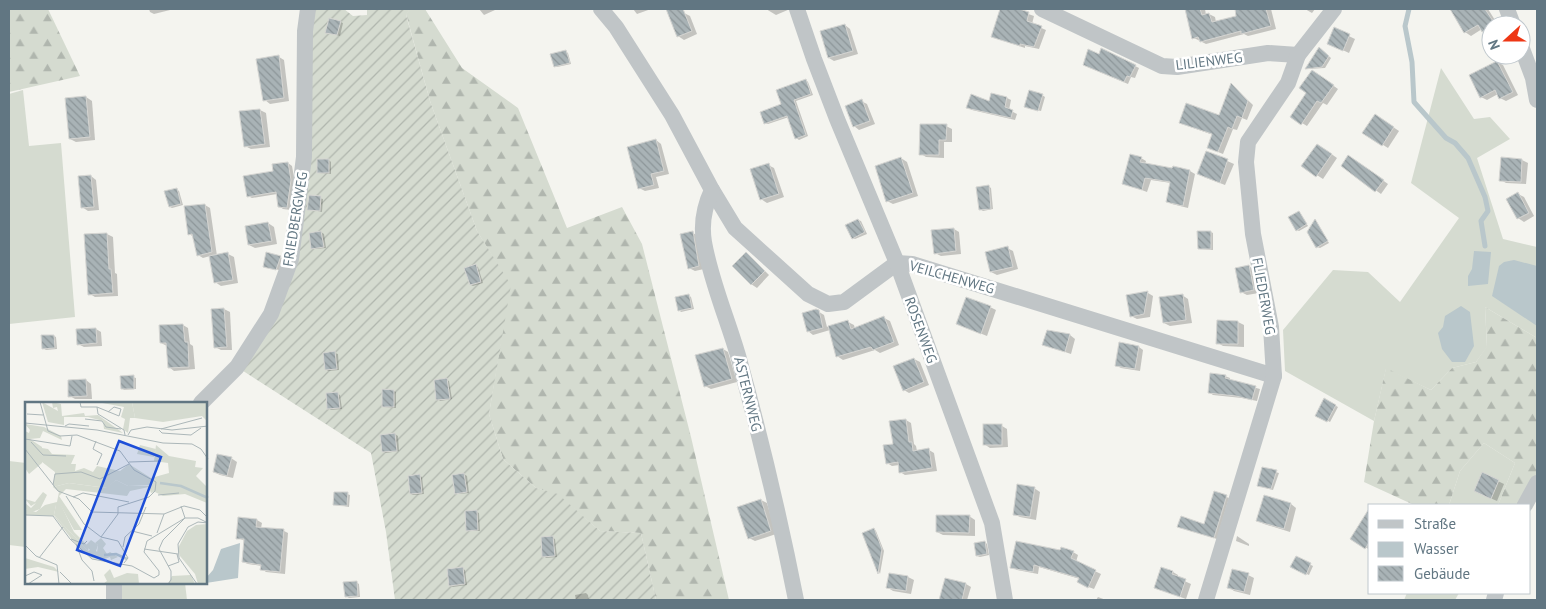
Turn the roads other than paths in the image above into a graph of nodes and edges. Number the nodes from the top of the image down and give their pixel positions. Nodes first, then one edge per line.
1 (308, 9) edge
2 (601, 9) edge
3 (798, 9) edge
4 (1334, 9) edge
5 (1051, 11) edge
6 (1298, 54) junction
7 (1528, 65) edge
8 (1537, 100) edge
9 (712, 190) junction
10 (897, 263) junction
11 (1274, 376) junction
12 (202, 402) edge
13 (1537, 483) edge
14 (1526, 504) edge
15 (114, 584) edge
16 (114, 600) edge
17 (796, 600) edge
18 (1005, 600) edge
19 (1206, 600) edge

1 - 12 street, FRIEDBERGWEG
2 - 9 street, VEILCHENWEG
3 - 10 street, ROSENWEG
4 - 6 street, FLIEDERWEG
5 - 6 street, LILIENWEG
6 - 11 street, FLIEDERWEG
7 - 8 street
9 - 10 street, VEILCHENWEG
9 - 17 street, ASTERNWEG
10 - 11 street, VEILCHENWEG
10 - 18 street, ROSENWEG
11 - 19 street, FLIEDERWEG
13 - 14 street
15 - 16 street

